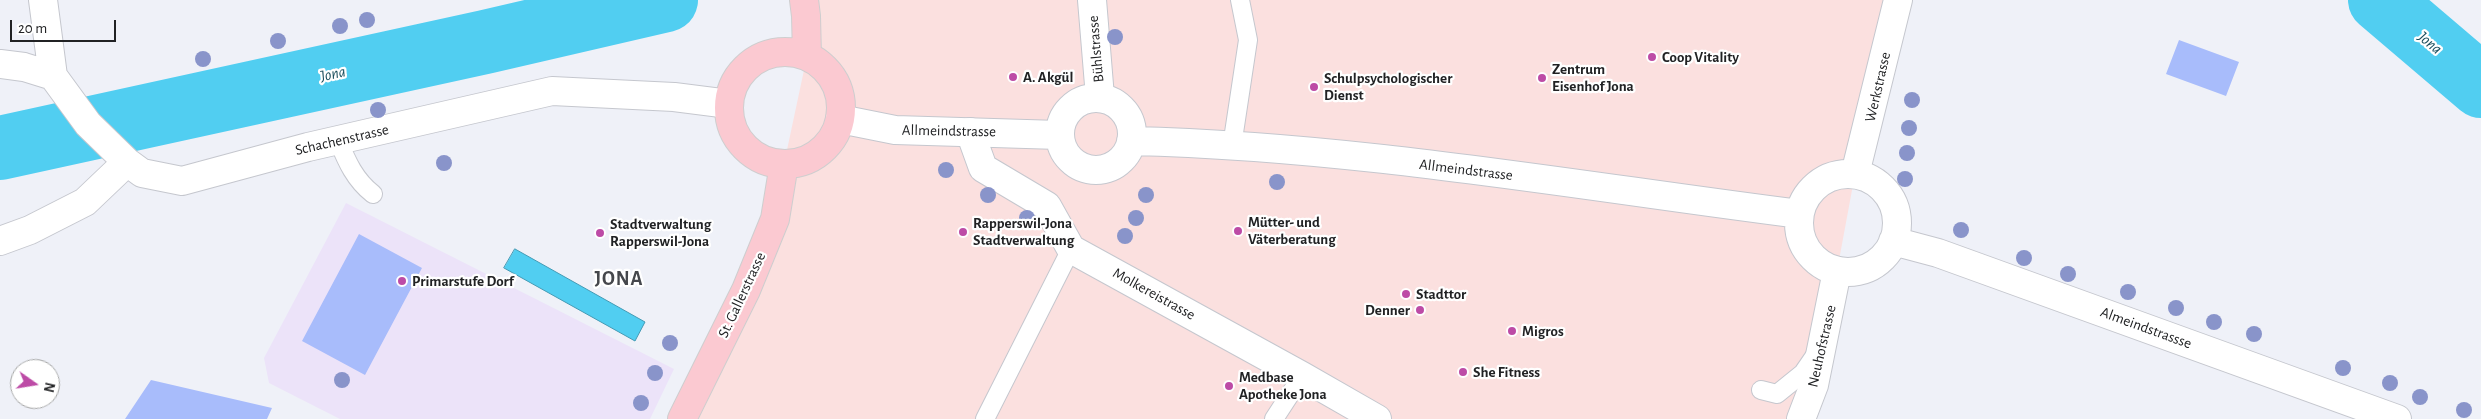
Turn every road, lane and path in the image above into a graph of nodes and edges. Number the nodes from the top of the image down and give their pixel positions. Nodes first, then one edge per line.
1 (43, 0) edge
2 (1092, 0) edge
3 (1240, 0) edge
4 (1898, 0) edge
5 (805, 8) edge
6 (807, 56) junction
7 (0, 64) edge
8 (53, 76) junction
9 (1100, 97) junction
10 (728, 104) junction
11 (840, 119) junction
12 (970, 132) junction
13 (1060, 135) junction
14 (338, 140) junction
15 (1131, 141) junction
16 (1232, 146) junction
17 (127, 162) junction
18 (784, 164) junction
19 (1855, 174) junction
20 (373, 194) dead end
21 (1799, 214) junction
22 (0, 240) edge
23 (1893, 241) junction
24 (1071, 249) junction
25 (1837, 271) junction
26 (1824, 343) junction
27 (1302, 376) junction
28 (1761, 390) dead end
29 (682, 419) edge
30 (985, 419) edge
31 (1274, 419) edge
32 (1377, 419) edge
33 (1801, 419) edge
34 (2397, 419) edge

1 - 8 street
2 - 9 street, Bühlstrasse
3 - 16 lane
4 - 19 street, Werkstrasse
5 - 6 main road
6 - 10 main road
6 - 11 main road
7 - 8 street
8 - 17 street, Schachenstrasse
9 - 13 street
9 - 15 street
10 - 14 street, Schachenstrasse
10 - 18 main road
11 - 12 street, Allmeindstrasse
11 - 18 main road
12 - 13 street, Allmeindstrasse
12 - 24 street
13 - 15 street
14 - 17 street, Schachenstrasse
14 - 20 lane
15 - 16 street, Allmeindstrasse
16 - 21 street, Allmeindstrasse
17 - 22 street
18 - 29 main road, St. Gallerstrasse
19 - 21 street
19 - 23 street
21 - 25 street
23 - 25 street
23 - 34 street, Almeindstrassse
24 - 27 street, Molkereistrasse
24 - 30 lane
25 - 26 street, Neuhofstrasse
26 - 28 lane
26 - 33 street, Neuhofstrasse
27 - 31 lane
27 - 32 street, Molkereistrasse

